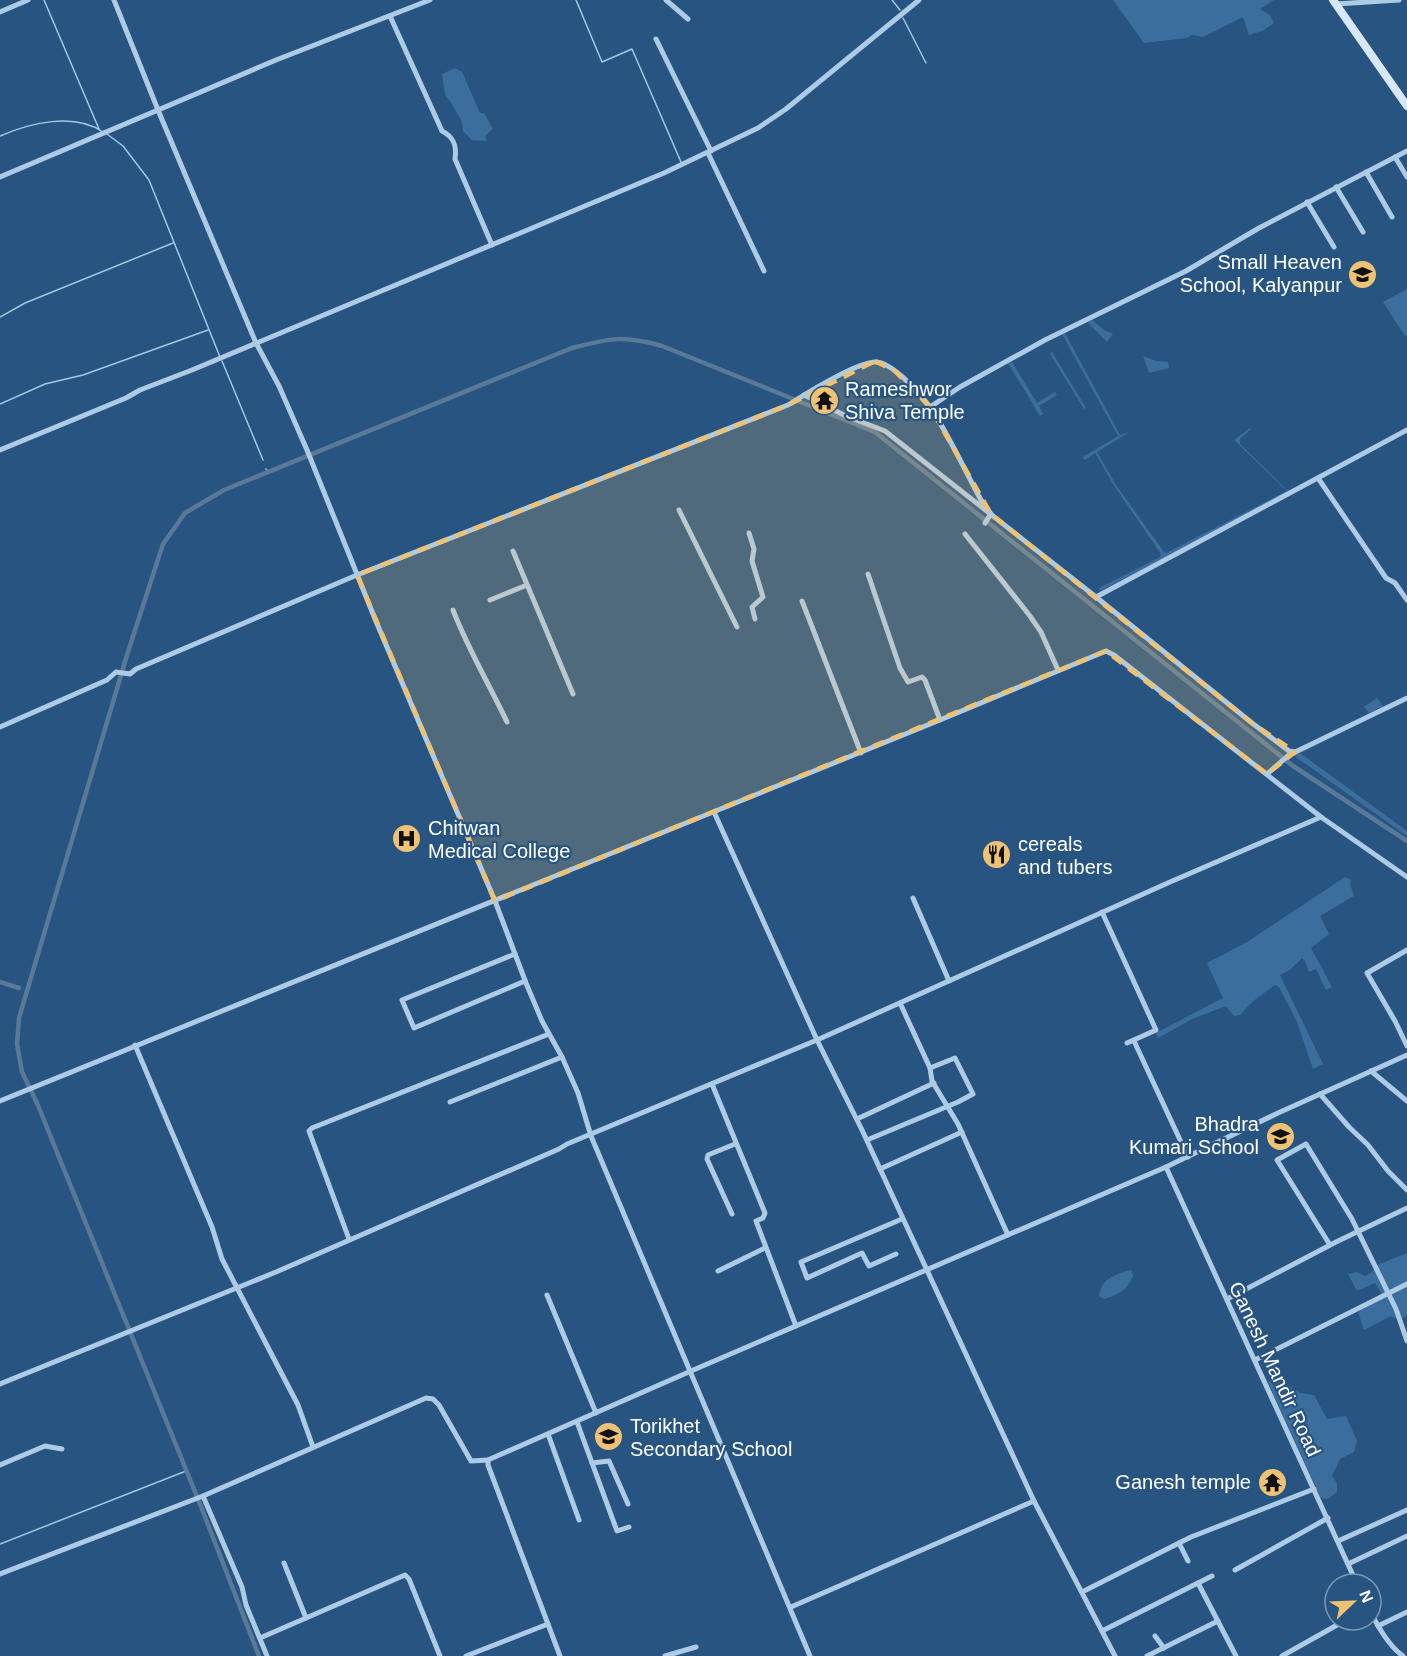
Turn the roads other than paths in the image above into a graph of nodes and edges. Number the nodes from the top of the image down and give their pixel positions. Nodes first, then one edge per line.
1 (28, 0) edge
2 (114, 0) edge
3 (430, 0) edge
4 (666, 0) edge
5 (919, 0) edge
6 (1399, 0) edge
7 (1335, 2) edge
8 (0, 12) edge
9 (390, 16) junction
10 (688, 19) dead end
11 (656, 39) dead end
12 (1407, 106) edge
13 (158, 110) junction
14 (1407, 151) edge
15 (709, 152) junction
16 (1395, 157) junction
17 (1366, 172) junction
18 (0, 177) edge
19 (1407, 177) edge
20 (1336, 187) junction
21 (1307, 202) junction
22 (1392, 217) dead end
23 (1363, 232) dead end
24 (492, 245) junction
25 (1334, 247) dead end
26 (764, 271) dead end
27 (256, 343) junction
28 (801, 397) junction
29 (930, 407) junction
30 (1407, 430) edge
31 (0, 450) edge
32 (1318, 478) junction
33 (679, 510) dead end
34 (990, 515) junction
35 (985, 524) dead end
36 (749, 533) dead end
37 (965, 534) dead end
38 (513, 551) dead end
39 (868, 574) dead end
40 (357, 575) junction
41 (527, 585) junction
42 (1096, 597) junction
43 (489, 600) dead end
44 (1407, 600) edge
45 (802, 601) dead end
46 (453, 610) dead end
47 (755, 620) dead end
48 (737, 627) dead end
49 (1058, 670) junction
50 (573, 694) dead end
51 (1407, 698) edge
52 (940, 720) junction
53 (507, 722) dead end
54 (0, 727) edge
55 (861, 753) junction
56 (1292, 754) junction
57 (1267, 774) junction
58 (714, 812) junction
59 (1320, 817) junction
60 (1407, 877) edge
61 (913, 898) dead end
62 (495, 901) junction
63 (1102, 912) junction
64 (1407, 950) edge
65 (515, 954) junction
66 (525, 981) junction
67 (949, 981) junction
68 (900, 1003) junction
69 (549, 1034) junction
70 (817, 1040) junction
71 (1134, 1041) junction
72 (1127, 1043) dead end
73 (135, 1045) junction
74 (1407, 1046) edge
75 (1407, 1055) edge
76 (562, 1056) junction
77 (930, 1068) junction
78 (1371, 1071) junction
79 (934, 1083) junction
80 (712, 1084) junction
81 (1320, 1094) junction
82 (0, 1101) edge
83 (1407, 1101) edge
84 (450, 1102) dead end
85 (946, 1107) junction
86 (857, 1119) junction
87 (962, 1132) junction
88 (591, 1136) junction
89 (867, 1140) junction
90 (735, 1144) junction
91 (1188, 1156) junction
92 (1166, 1167) junction
93 (880, 1169) junction
94 (1407, 1190) edge
95 (1407, 1208) edge
96 (732, 1214) dead end
97 (902, 1219) junction
98 (1358, 1231) junction
99 (1008, 1235) junction
100 (349, 1239) junction
101 (1330, 1245) junction
102 (765, 1248) junction
103 (896, 1254) dead end
104 (718, 1271) dead end
105 (927, 1271) junction
106 (1407, 1284) edge
107 (236, 1288) junction
108 (1387, 1292) junction
109 (547, 1295) dead end
110 (1227, 1299) junction
111 (796, 1326) junction
112 (1407, 1341) edge
113 (1255, 1360) junction
114 (691, 1371) junction
115 (0, 1384) edge
116 (596, 1413) junction
117 (577, 1422) junction
118 (548, 1434) junction
119 (313, 1447) junction
120 (62, 1449) dead end
121 (488, 1460) junction
122 (591, 1463) junction
123 (0, 1465) edge
124 (1314, 1489) junction
125 (199, 1497) junction
126 (1034, 1501) junction
127 (628, 1504) dead end
128 (1407, 1510) edge
129 (1328, 1518) junction
130 (579, 1521) dead end
131 (630, 1527) dead end
132 (1407, 1536) edge
133 (1338, 1541) junction
134 (1179, 1543) junction
135 (1188, 1561) dead end
136 (284, 1563) dead end
137 (1348, 1564) junction
138 (1235, 1569) dead end
139 (1352, 1572) edge
140 (0, 1574) edge
141 (1212, 1576) dead end
142 (1198, 1583) junction
143 (1082, 1592) junction
144 (791, 1607) junction
145 (1407, 1611) edge
146 (306, 1618) junction
147 (1218, 1621) junction
148 (1383, 1623) edge
149 (548, 1624) junction
150 (1102, 1631) junction
151 (1325, 1632) edge
152 (1382, 1632) edge
153 (1155, 1636) dead end
154 (260, 1638) junction
155 (696, 1647) dead end
156 (1164, 1648) junction
157 (267, 1656) edge
158 (440, 1656) edge
159 (466, 1656) edge
160 (560, 1656) edge
161 (664, 1656) edge
162 (810, 1656) edge
163 (1115, 1656) edge
164 (1147, 1656) edge
165 (1236, 1656) edge
166 (1282, 1656) edge
167 (1403, 1656) edge

1 - 8 street
2 - 13 street
3 - 9 street
4 - 10 street
5 - 15 street
6 - 7 street
7 - 12 main road
9 - 13 street
9 - 24 street
11 - 15 street
13 - 18 street
13 - 27 street
14 - 16 street
15 - 24 street
15 - 26 street
16 - 17 street
16 - 19 street
17 - 20 street
17 - 22 street
20 - 21 street
20 - 23 street
21 - 25 street
21 - 29 street
24 - 27 street
27 - 31 street
27 - 40 street
28 - 29 street
28 - 34 street
28 - 40 street
29 - 34 street
30 - 32 street
32 - 42 street
32 - 44 street
33 - 48 street
34 - 35 street
34 - 42 street
36 - 47 street
37 - 49 street
38 - 41 street
39 - 52 street
40 - 54 street
40 - 62 street
41 - 43 street
41 - 50 street
42 - 56 street
45 - 55 street
46 - 53 street
49 - 52 street
49 - 57 street
51 - 56 street
52 - 55 street
55 - 58 street
56 - 57 street
57 - 59 street
58 - 62 street
58 - 70 street
59 - 60 street
59 - 63 street
61 - 67 street
62 - 65 street
62 - 73 street
63 - 67 street
63 - 71 street
64 - 74 street
65 - 66 street
65 - 66 street
66 - 69 street
67 - 68 street
68 - 70 street
68 - 77 street
69 - 76 street
69 - 100 street
70 - 80 street
70 - 86 street
71 - 72 street
71 - 91 street
73 - 82 street
73 - 107 street
75 - 78 street
76 - 84 street
76 - 88 street
77 - 79 street
77 - 85 street
78 - 81 street
78 - 83 street
79 - 85 street
79 - 86 street
80 - 88 street
80 - 90 street
81 - 91 street
81 - 94 street
85 - 87 street
85 - 89 street
86 - 89 street
87 - 93 street
87 - 99 street
88 - 100 street
88 - 114 street
89 - 93 street
90 - 96 street
90 - 102 street
91 - 92 street
92 - 99 street
92 - 110 street, Ganesh Mandir Road
93 - 97 street
95 - 98 street
97 - 103 street
97 - 105 street
98 - 101 street
98 - 101 street
98 - 108 street
99 - 105 street
100 - 107 street
101 - 110 street
102 - 104 street
102 - 111 street
105 - 111 street
105 - 126 street
106 - 108 street
107 - 115 street
107 - 119 street
108 - 112 street
108 - 113 street
109 - 116 street
110 - 113 street, Ganesh Mandir Road
111 - 114 street
113 - 124 street, Ganesh Mandir Road
114 - 116 street
114 - 144 street
116 - 117 street
117 - 118 street
117 - 122 street
118 - 121 street
118 - 130 street
119 - 121 street
119 - 125 street
120 - 123 street
121 - 149 street
122 - 127 street
122 - 131 street
124 - 129 street, Ganesh Mandir Road
124 - 134 street
125 - 140 street
125 - 154 street
126 - 143 street
126 - 144 street
128 - 133 street
129 - 133 street, Ganesh Mandir Road
129 - 138 street
132 - 137 street
133 - 137 street, Ganesh Mandir Road
134 - 135 street
134 - 143 street
136 - 146 street
137 - 139 street, Ganesh Mandir Road
141 - 142 street
142 - 147 street
142 - 150 street
143 - 150 street
144 - 162 street
145 - 148 street
146 - 154 street
146 - 158 street
147 - 156 street
147 - 165 street
149 - 159 street
149 - 160 street
150 - 163 street
151 - 166 street
152 - 167 street
153 - 156 street
154 - 157 street
155 - 161 street
156 - 164 street

